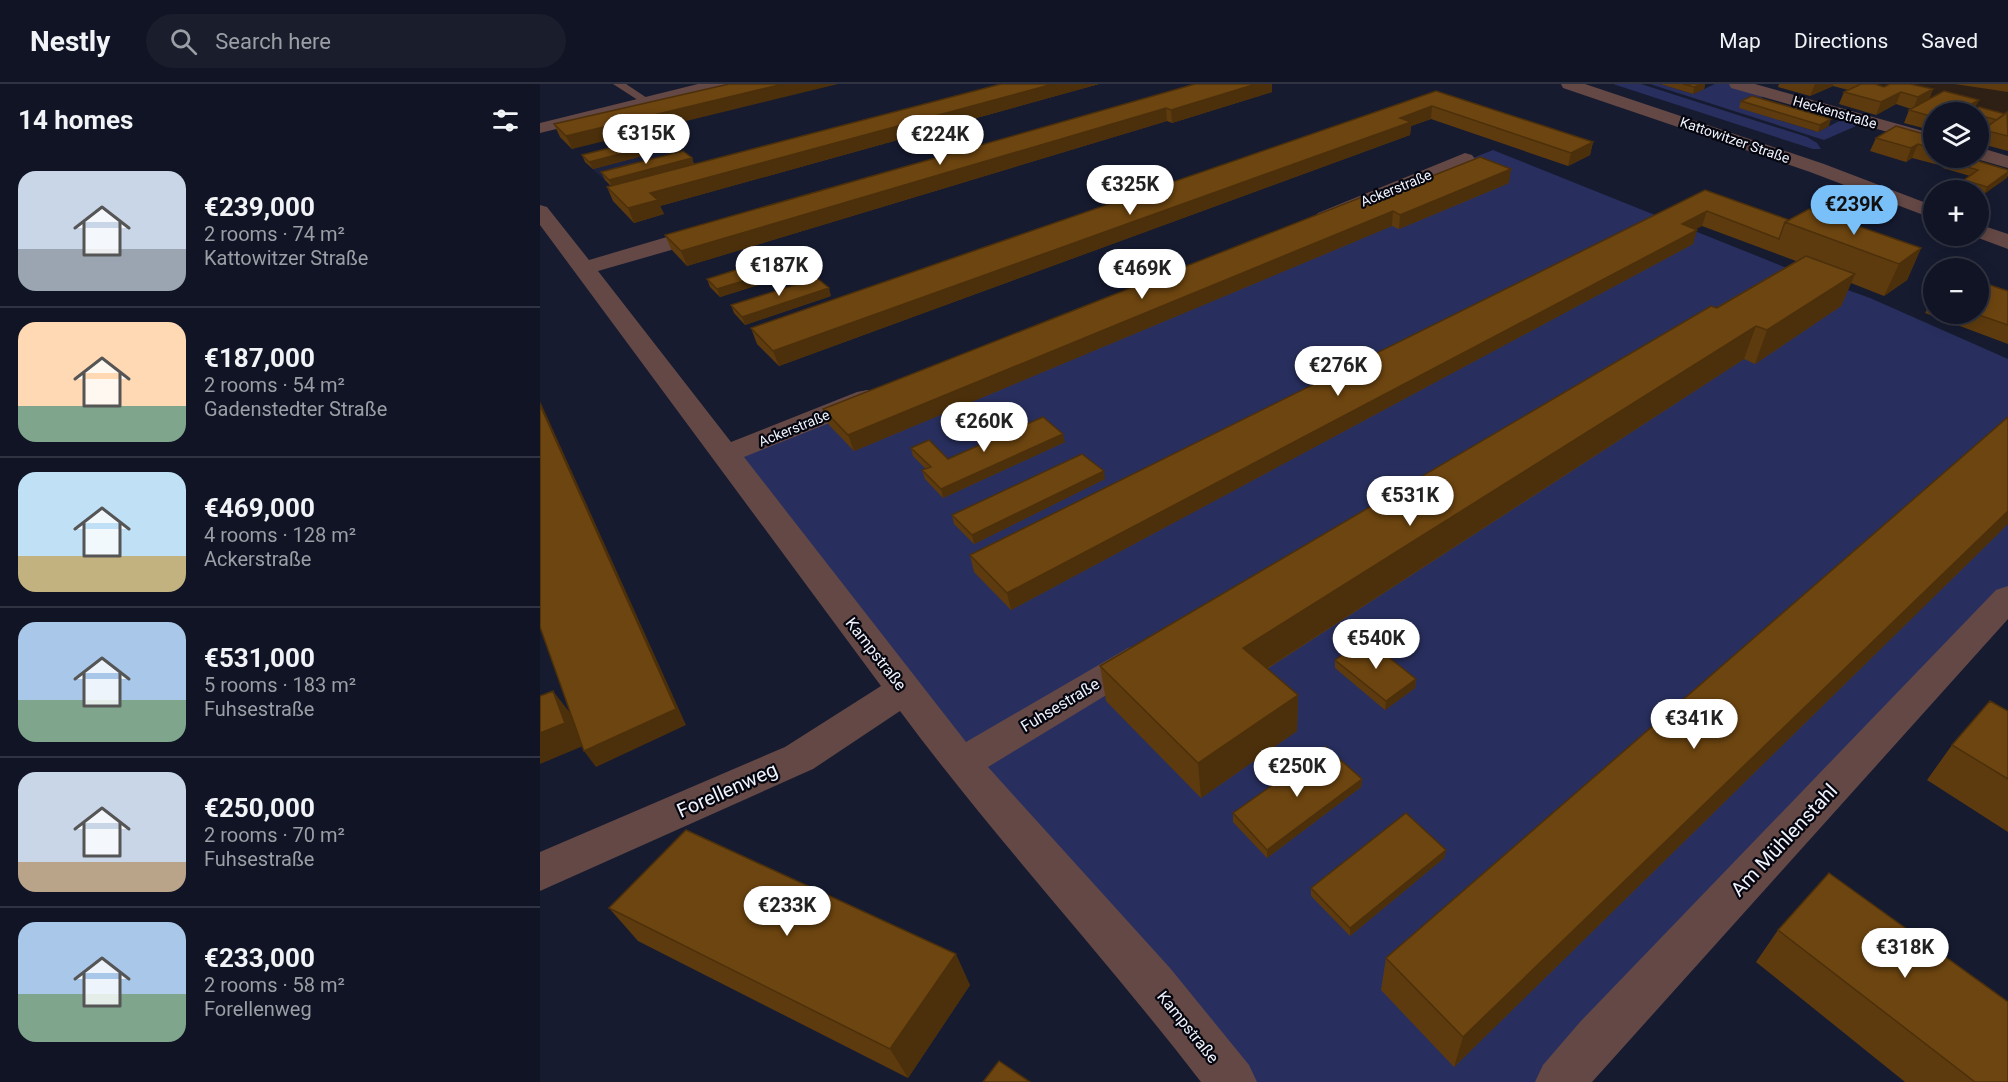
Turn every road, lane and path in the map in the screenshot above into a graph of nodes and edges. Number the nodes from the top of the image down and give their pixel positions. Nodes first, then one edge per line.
1 (618, 84) edge
2 (719, 84) edge
3 (1569, 84) edge
4 (1737, 84) edge
5 (648, 102) junction
6 (540, 128) edge
7 (1923, 137) edge
8 (1989, 156) edge
9 (1465, 159) dead end
10 (2008, 162) edge
11 (1923, 209) edge
12 (540, 211) edge
13 (1308, 224) edge
14 (730, 225) edge
15 (1989, 234) edge
16 (2008, 242) edge
17 (584, 268) junction
18 (888, 390) edge
19 (724, 455) junction
20 (2008, 598) edge
21 (1162, 645) edge
22 (904, 690) junction
23 (961, 764) junction
24 (540, 872) edge
25 (1232, 1082) edge
26 (1560, 1082) edge

1 - 5 lane
2 - 5 street
3 - 11 street, Kattowitzer Straße
4 - 7 street, Heckenstraße
5 - 6 street
8 - 10 street
9 - 13 street, Ackerstraße
12 - 17 street, Kampstraße
14 - 17 street
15 - 16 street
17 - 19 street, Kampstraße
18 - 19 street, Ackerstraße
19 - 22 street, Kampstraße
20 - 26 street, Am Mühlenstahl
21 - 23 street, Fuhsestraße
22 - 23 street, Kampstraße
22 - 24 street, Forellenweg
23 - 25 street, Kampstraße

